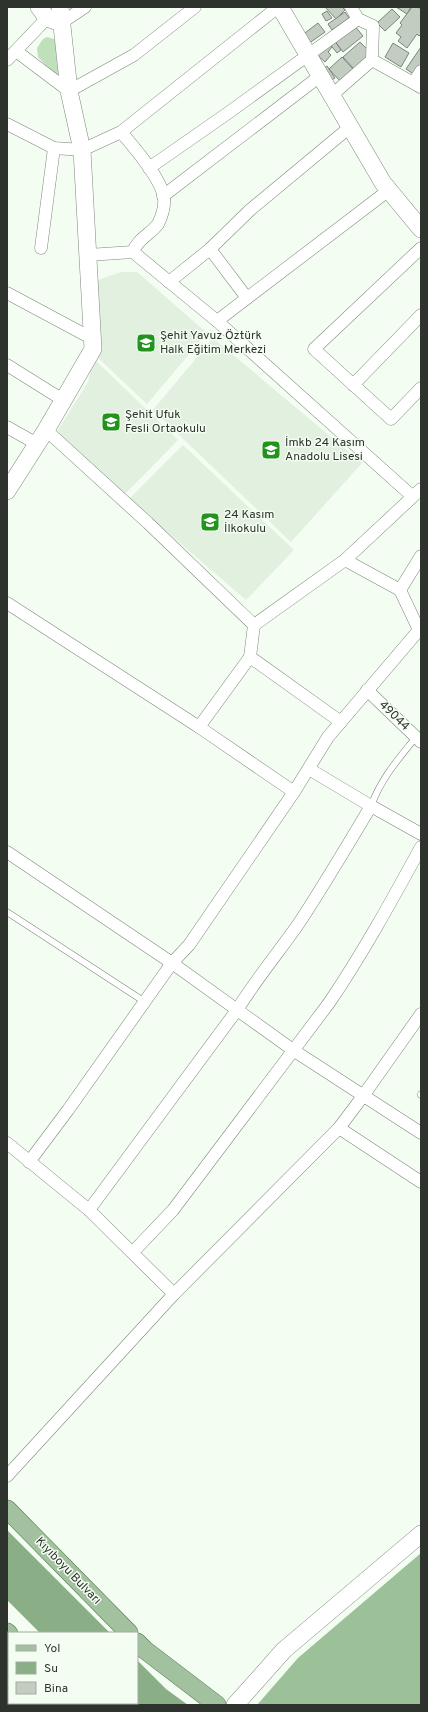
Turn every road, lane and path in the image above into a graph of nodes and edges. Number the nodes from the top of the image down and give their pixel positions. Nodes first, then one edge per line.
1 (85, 7) edge
2 (195, 7) edge
3 (351, 7) edge
4 (284, 9) edge
5 (52, 14) edge
6 (358, 19) junction
7 (16, 51) junction
8 (308, 55) junction
9 (7, 60) edge
10 (372, 60) junction
11 (421, 71) edge
12 (320, 76) junction
13 (419, 86) edge
14 (69, 91) junction
15 (332, 95) junction
16 (7, 124) edge
17 (350, 127) junction
18 (121, 132) junction
19 (54, 148) junction
20 (82, 150) junction
21 (149, 168) junction
22 (389, 190) junction
23 (164, 196) junction
24 (421, 229) edge
25 (41, 248) dead end
26 (421, 248) edge
27 (210, 249) junction
28 (133, 252) junction
29 (88, 255) junction
30 (169, 282) junction
31 (7, 293) edge
32 (247, 298) junction
33 (421, 315) edge
34 (217, 321) junction
35 (93, 339) junction
36 (7, 365) edge
37 (353, 384) junction
38 (421, 388) edge
39 (63, 400) junction
40 (7, 426) edge
41 (41, 437) junction
42 (8, 488) edge
43 (417, 492) edge
44 (421, 556) edge
45 (344, 560) junction
46 (400, 590) junction
47 (7, 603) edge
48 (254, 625) junction
49 (420, 631) edge
50 (250, 657) junction
51 (367, 690) junction
52 (341, 722) junction
53 (199, 727) junction
54 (419, 737) edge
55 (309, 769) junction
56 (294, 792) junction
57 (371, 806) junction
58 (421, 834) edge
59 (421, 847) edge
60 (7, 852) edge
61 (7, 912) edge
62 (172, 964) junction
63 (145, 1002) junction
64 (237, 1010) junction
65 (421, 1014) edge
66 (293, 1050) junction
67 (363, 1096) junction
68 (339, 1128) junction
69 (421, 1133) edge
70 (7, 1143) edge
71 (29, 1162) junction
72 (421, 1182) edge
73 (89, 1210) junction
74 (133, 1252) junction
75 (174, 1294) junction
76 (7, 1476) edge
77 (7, 1509) edge
78 (421, 1534) edge
79 (127, 1632) edge
80 (138, 1643) edge
81 (216, 1705) edge
82 (235, 1705) edge

1 - 5 street
2 - 14 street
3 - 6 street
4 - 8 street
4 - 18 street
5 - 7 street
5 - 14 street
6 - 8 street
6 - 10 street
7 - 9 street
7 - 14 street
8 - 12 street
8 - 21 street
10 - 13 street
10 - 15 street
11 - 13 street
12 - 15 street
12 - 23 street
14 - 20 street
15 - 17 street
16 - 19 street
17 - 22 street
17 - 27 street
18 - 20 street
18 - 21 street
19 - 20 street
19 - 25 street
20 - 29 street
21 - 23 street
22 - 24 street
22 - 32 street
23 - 28 street
26 - 37 street
27 - 30 street
27 - 32 street
28 - 29 street
28 - 30 street
29 - 35 street
30 - 34 street
31 - 35 street
32 - 34 street
33 - 37 street
34 - 43 street
35 - 39 street
36 - 39 street
37 - 38 street
39 - 41 street
40 - 41 street
41 - 42 street
41 - 48 street
43 - 45 street
44 - 46 street
45 - 46 street
45 - 48 street
46 - 49 street
47 - 53 street
48 - 50 street
49 - 51 street
50 - 52 street
50 - 53 street
51 - 52 street
51 - 54 street, 49044
52 - 55 street
53 - 56 street
54 - 57 lane
55 - 56 street
55 - 57 street
56 - 62 street
57 - 58 street
57 - 64 street
59 - 66 street
60 - 62 street
61 - 63 lane
62 - 63 street
62 - 64 street
63 - 71 street
64 - 66 street
64 - 73 street
65 - 67 street
66 - 67 street
66 - 74 street
67 - 68 street
67 - 69 street
68 - 72 street
68 - 75 street
70 - 71 street
71 - 73 street
73 - 74 street
74 - 75 street
75 - 76 street
77 - 79 main road, Kıyıboyu Bulvarı
78 - 82 street
80 - 81 main road

